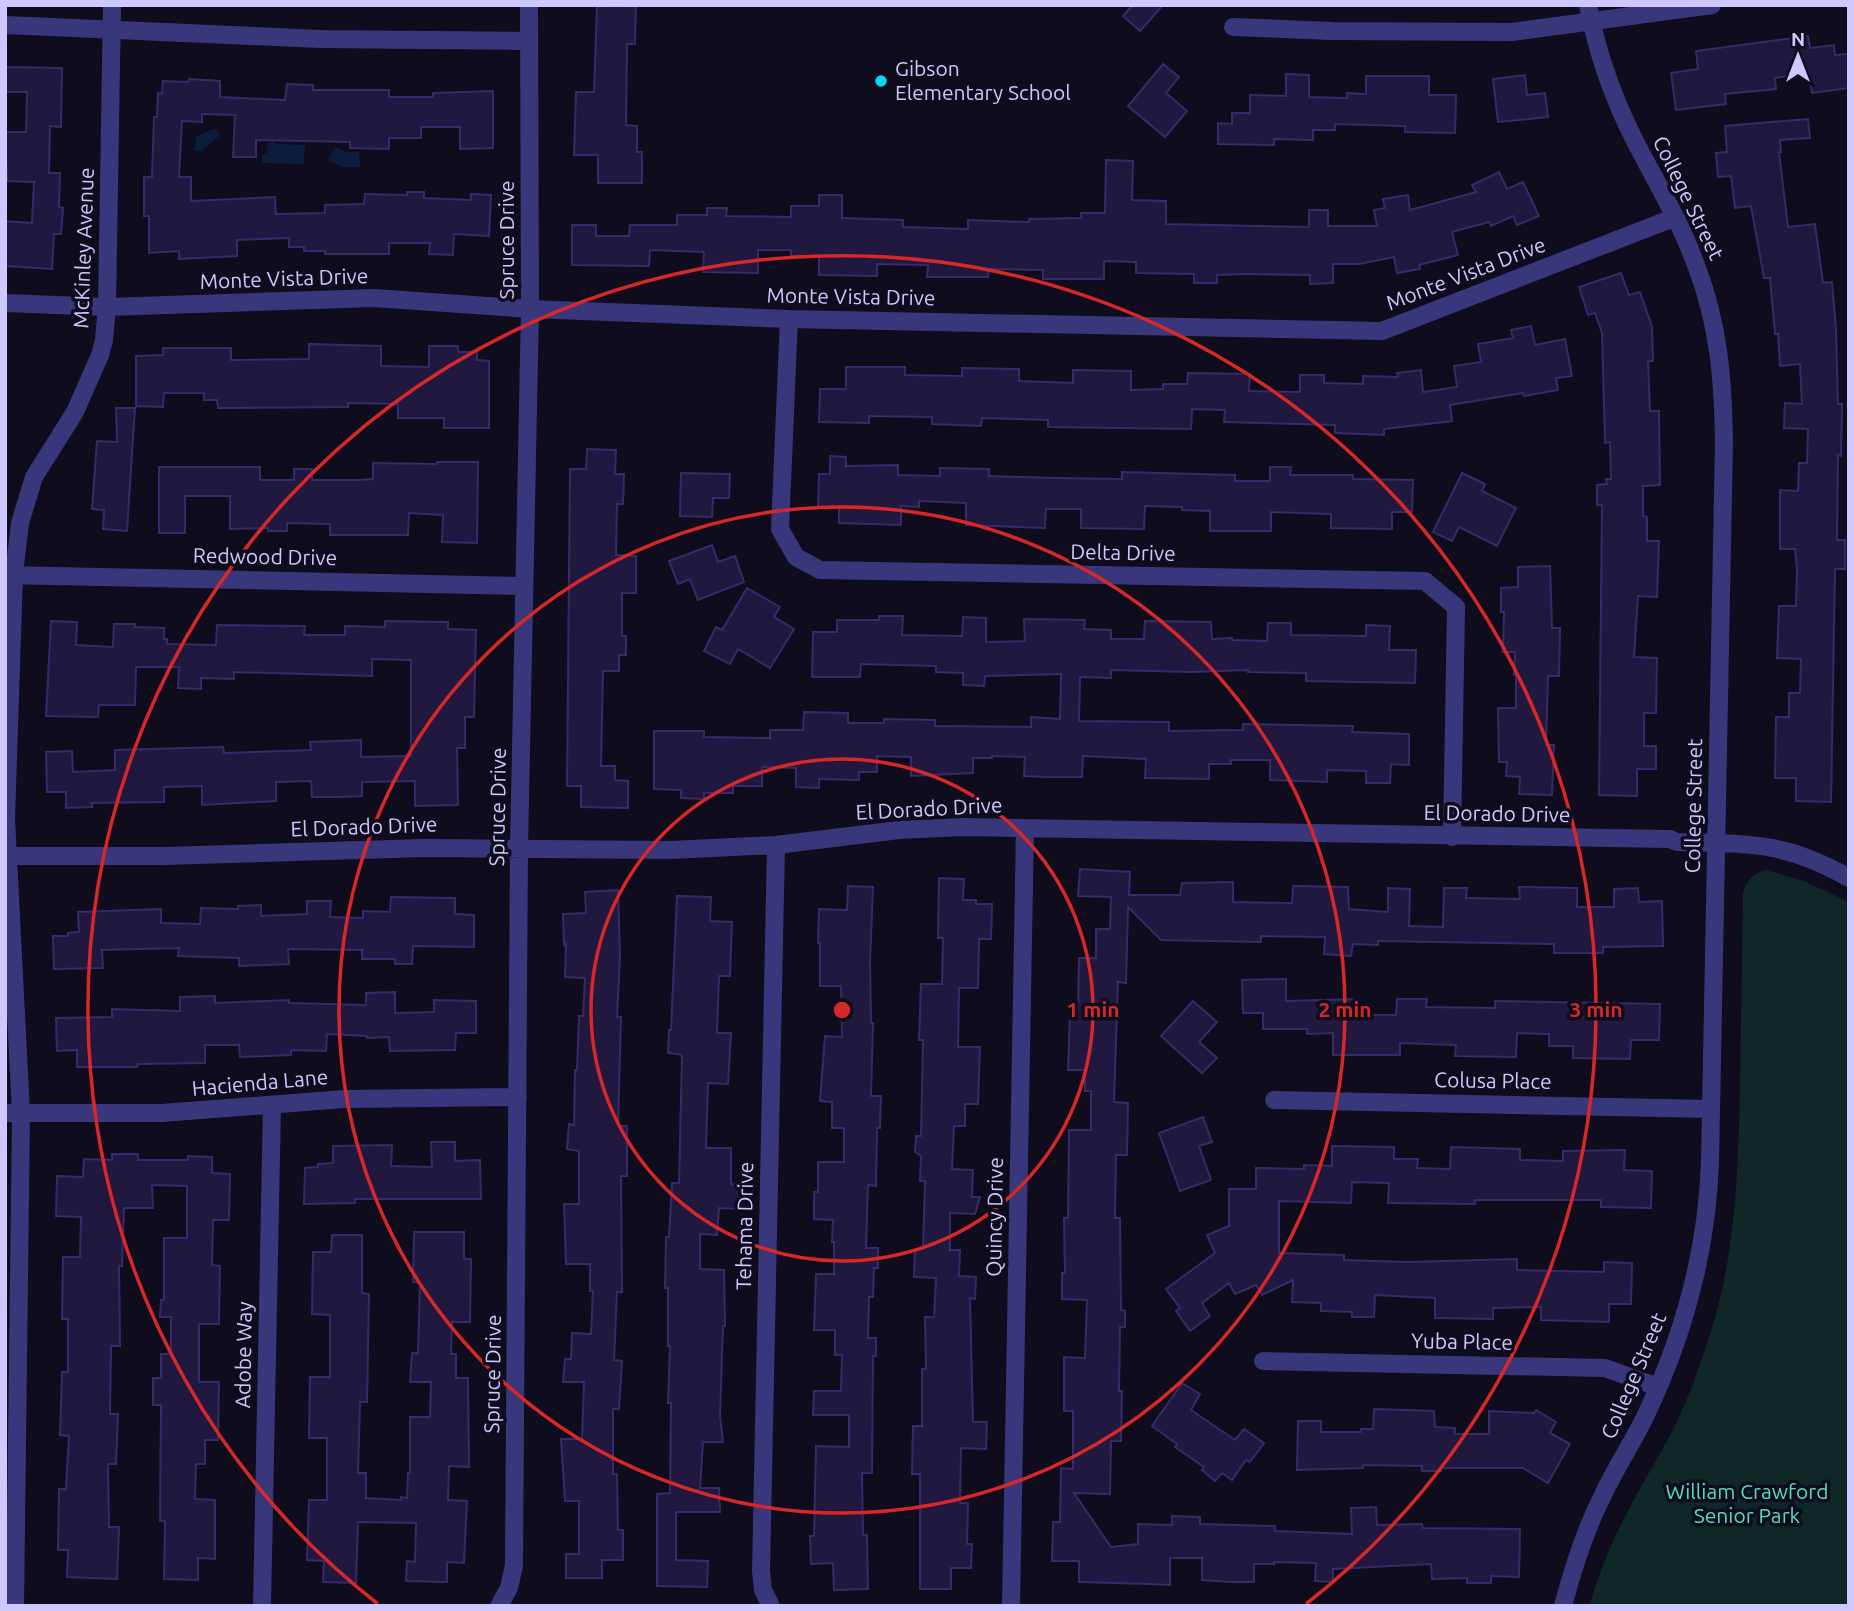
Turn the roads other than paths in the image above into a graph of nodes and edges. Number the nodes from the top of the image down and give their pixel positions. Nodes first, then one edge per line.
1 (112, 5) edge
2 (529, 5) edge
3 (1712, 5) edge
4 (1590, 13) edge
5 (5, 25) edge
6 (1233, 27) dead end
7 (111, 29) junction
8 (528, 41) junction
9 (1676, 217) junction
10 (5, 303) edge
11 (107, 307) junction
12 (530, 309) junction
13 (789, 319) junction
14 (10, 575) edge
15 (524, 586) junction
16 (1025, 828) junction
17 (1452, 837) junction
18 (1716, 843) junction
19 (776, 845) junction
20 (519, 848) junction
21 (6, 856) edge
22 (1849, 878) edge
23 (518, 1097) junction
24 (1274, 1100) dead end
25 (272, 1105) junction
26 (1711, 1109) junction
27 (13, 1113) edge
28 (1263, 1361) dead end
29 (1658, 1387) junction
30 (15, 1606) edge
31 (262, 1606) edge
32 (499, 1606) edge
33 (771, 1606) edge
34 (1011, 1606) edge
35 (1563, 1606) edge

1 - 7 street, McKinley Avenue
2 - 8 street, Spruce Drive
3 - 4 street
4 - 6 street
4 - 9 street, College Street
5 - 7 street
7 - 8 street
7 - 11 street, McKinley Avenue
8 - 12 street, Spruce Drive
9 - 13 street, Monte Vista Drive
9 - 18 street, College Street
10 - 11 street, Monte Vista Drive
11 - 12 street, Monte Vista Drive
11 - 14 street, McKinley Avenue
12 - 13 street, Monte Vista Drive
12 - 15 street, Spruce Drive
13 - 17 street, Delta Drive
14 - 15 street, Redwood Drive
14 - 21 street, McKinley Avenue
15 - 20 street, Spruce Drive
16 - 17 street, El Dorado Drive
16 - 19 street, El Dorado Drive
16 - 34 street, Quincy Drive
17 - 18 street, El Dorado Drive
18 - 22 street, El Dorado Drive
18 - 26 street, College Street
19 - 20 street, El Dorado Drive
19 - 33 street, Tehama Drive
20 - 21 street, El Dorado Drive
20 - 23 street, Spruce Drive
21 - 27 street, McKinley Avenue
23 - 25 street, Hacienda Lane
23 - 32 street, Spruce Drive
24 - 26 street, Colusa Place
25 - 27 street, Hacienda Lane
25 - 31 street, Adobe Way
26 - 29 street, College Street
27 - 30 street, McKinley Avenue
28 - 29 street, Yuba Place
29 - 35 street, College Street

